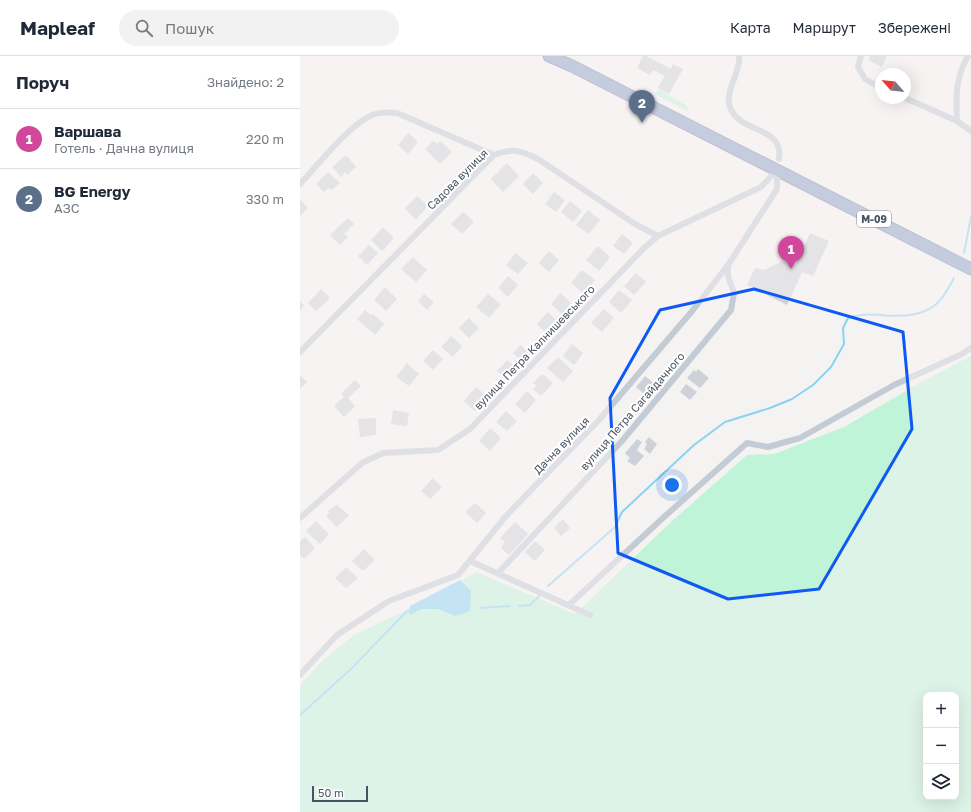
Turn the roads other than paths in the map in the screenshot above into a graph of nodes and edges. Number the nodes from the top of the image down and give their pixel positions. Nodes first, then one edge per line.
1 (549, 56) edge
2 (739, 56) edge
3 (861, 56) edge
4 (968, 56) edge
5 (875, 85) edge
6 (911, 101) edge
7 (957, 121) junction
8 (971, 131) edge
9 (494, 154) junction
10 (778, 164) junction
11 (300, 184) edge
12 (658, 236) junction
13 (728, 265) junction
14 (971, 269) edge
15 (971, 348) edge
16 (300, 352) edge
17 (300, 518) edge
18 (470, 561) junction
19 (498, 573) junction
20 (570, 604) junction
21 (590, 614) dead end
22 (300, 675) edge

1 - 10 highway, М-09
2 - 10 street, Дачна вулиця
3 - 5 street
4 - 7 street
6 - 7 street
7 - 8 street
9 - 11 street
9 - 12 street, Садова вулиця
9 - 16 street, Садова вулиця
10 - 12 street, вулиця Петра Калнишевського
10 - 13 street, Дачна вулиця
10 - 14 highway, М-09
12 - 17 street, вулиця Петра Калнишевського
13 - 18 street, Дачна вулиця
13 - 19 street, вулиця Петра Сагайдачного
15 - 20 street
18 - 19 street
18 - 22 street, Дачна вулиця
19 - 20 street
20 - 21 street

